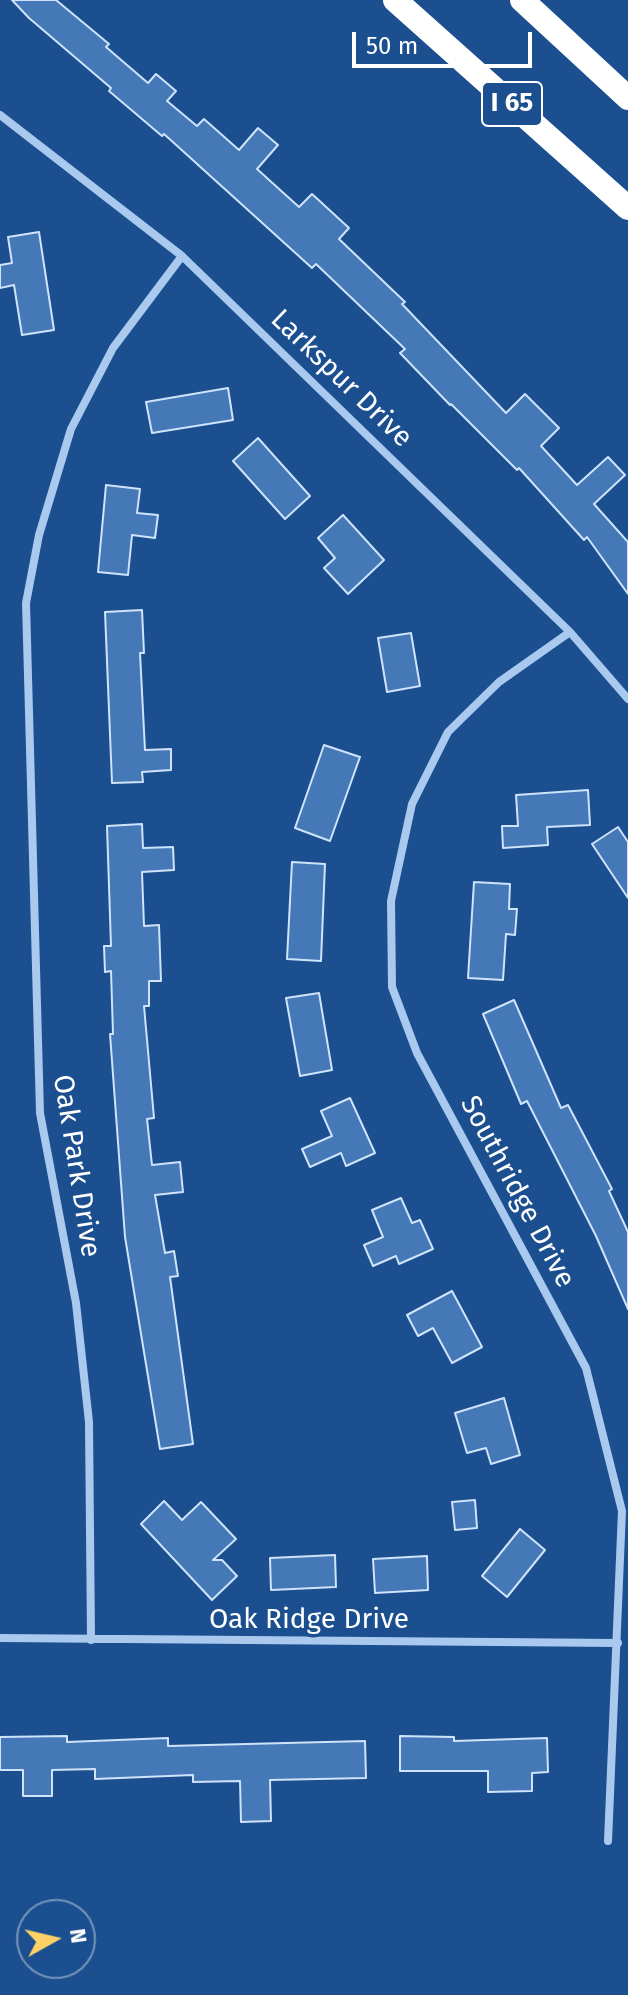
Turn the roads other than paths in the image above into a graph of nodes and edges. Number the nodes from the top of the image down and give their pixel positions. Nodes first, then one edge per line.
1 (395, 0) edge
2 (522, 0) edge
3 (628, 98) edge
4 (0, 115) edge
5 (628, 208) edge
6 (182, 256) junction
7 (570, 632) junction
8 (628, 699) edge
9 (0, 1638) edge
10 (91, 1640) junction
11 (618, 1643) junction
12 (608, 1841) dead end

1 - 5 highway, I 65
2 - 3 highway
4 - 6 street, Larkspur Drive
6 - 7 street, Larkspur Drive
6 - 10 street, Oak Park Drive
7 - 8 street, Larkspur Drive
7 - 11 street, Southridge Drive
9 - 10 street, Oak Ridge Drive
10 - 11 street, Oak Ridge Drive
11 - 12 street, Southridge Drive

